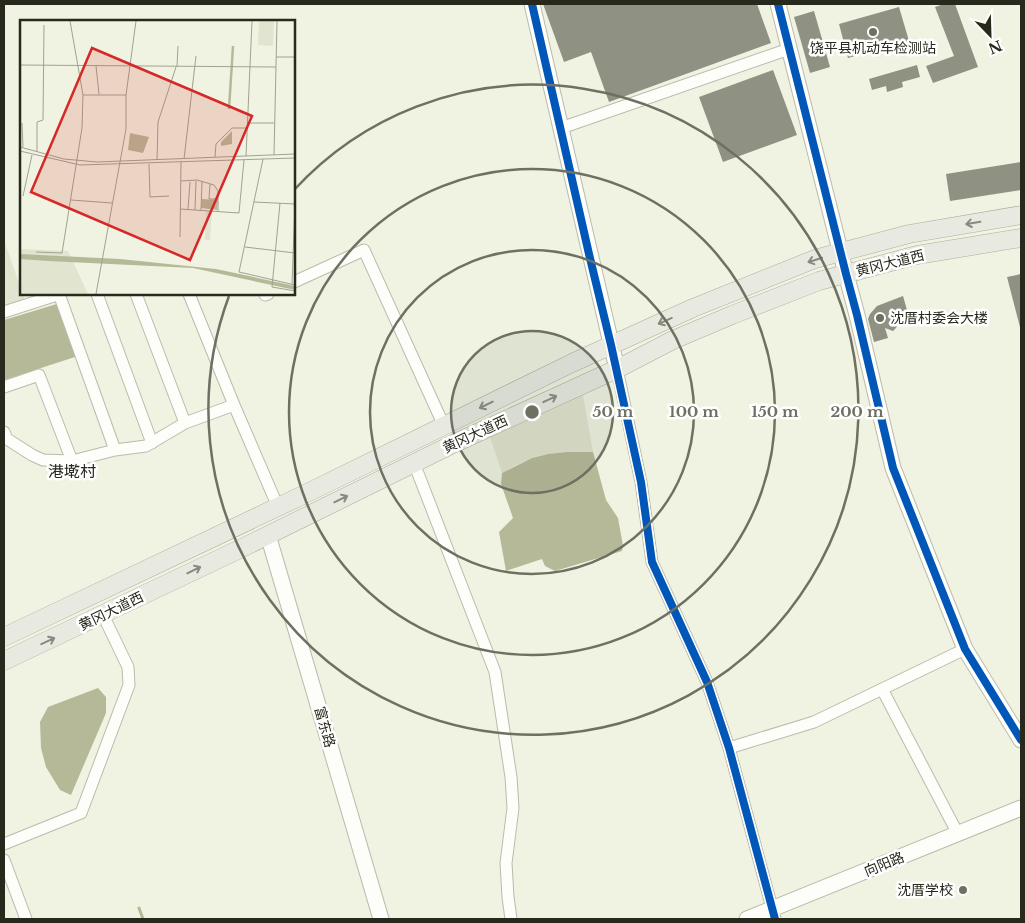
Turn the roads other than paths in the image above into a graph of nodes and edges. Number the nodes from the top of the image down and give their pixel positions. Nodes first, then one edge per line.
1 (532, 4) edge
2 (778, 4) edge
3 (789, 49) junction
4 (561, 128) junction
5 (1021, 215) edge
6 (1021, 238) edge
7 (840, 252) junction
8 (846, 274) junction
9 (295, 282) edge
10 (56, 295) edge
11 (59, 295) edge
12 (97, 295) edge
13 (136, 295) edge
14 (189, 295) edge
15 (4, 312) edge
16 (612, 345) junction
17 (617, 369) junction
18 (4, 387) edge
19 (234, 405) junction
20 (185, 423) junction
21 (444, 426) junction
22 (4, 432) edge
23 (152, 442) junction
24 (115, 450) junction
25 (72, 461) junction
26 (414, 463) junction
27 (278, 507) junction
28 (268, 535) junction
29 (103, 615) junction
30 (4, 637) edge
31 (966, 650) junction
32 (4, 661) edge
33 (882, 689) junction
34 (1021, 740) edge
35 (729, 748) junction
36 (1021, 808) edge
37 (958, 834) junction
38 (4, 844) edge
39 (4, 860) edge
40 (6, 875) edge
41 (774, 914) edge
42 (26, 919) edge
43 (381, 919) edge
44 (511, 919) edge
45 (747, 919) edge

1 - 4 street
2 - 3 street
3 - 4 street
3 - 7 street
4 - 16 street
5 -> 7 main road, 黄冈大道西
6 - 8 main road, 黄冈大道西
7 - 8 street
7 -> 16 main road, 黄冈大道西
8 - 17 main road, 黄冈大道西
8 - 31 street
9 - 21 street
10 - 15 street
11 - 24 street
12 - 23 street
13 - 20 street
14 - 19 street
16 - 17 street
16 -> 21 main road, 黄冈大道西
26 -> 17 main road, 黄冈大道西
17 - 35 street
18 - 25 street
19 - 20 street
19 - 27 street
20 - 23 street
21 - 27 main road, 黄冈大道西
22 - 25 street
23 - 24 street
24 - 25 street
28 -> 26 main road, 黄冈大道西
26 - 44 street
27 - 30 main road, 黄冈大道西
29 -> 28 main road, 黄冈大道西
28 - 43 street, 富东路
32 -> 29 main road, 黄冈大道西
29 - 38 street
31 - 33 street
31 - 34 street
33 - 35 street
33 - 37 street
35 - 41 street
36 - 37 street, 向阳路
37 - 41 street, 向阳路
39 - 40 street
40 - 42 street
41 - 45 street, 向阳路

